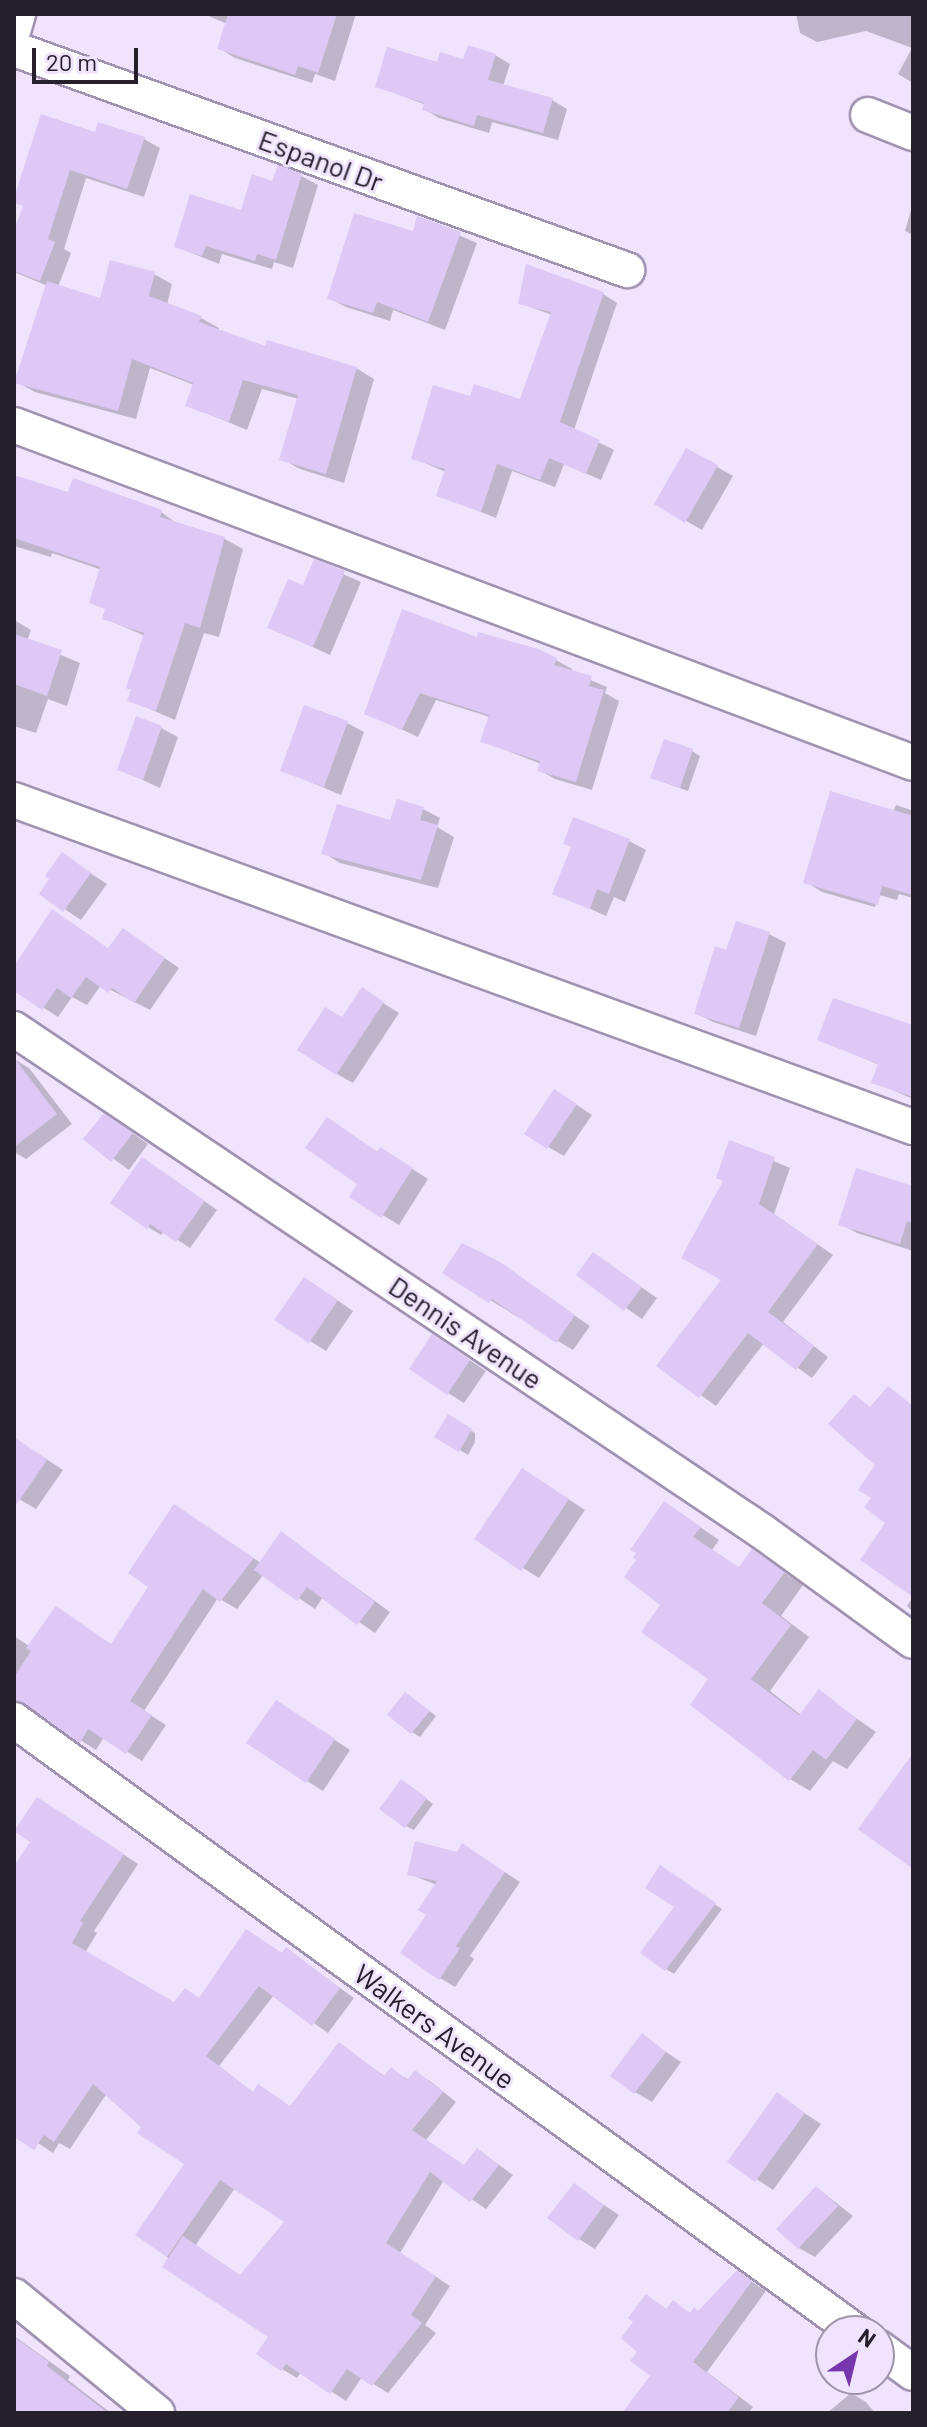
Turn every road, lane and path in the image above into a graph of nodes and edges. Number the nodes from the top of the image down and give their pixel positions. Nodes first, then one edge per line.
1 (18, 14) edge
2 (14, 28) edge
3 (14, 49) edge
4 (868, 115) dead end
5 (913, 133) edge
6 (627, 270) dead end
7 (14, 425) edge
8 (913, 763) edge
9 (14, 800) edge
10 (14, 1029) edge
11 (913, 1127) edge
12 (913, 1641) edge
13 (14, 1720) edge
14 (14, 2296) edge
15 (833, 2315) edge
16 (895, 2360) edge
17 (913, 2373) edge
18 (157, 2413) edge

1 - 2 street
3 - 6 street, Espanol Dr
4 - 5 street
7 - 8 street
9 - 11 street
10 - 12 street, Dennis Avenue
13 - 15 street, Walkers Avenue
14 - 18 street
16 - 17 street

